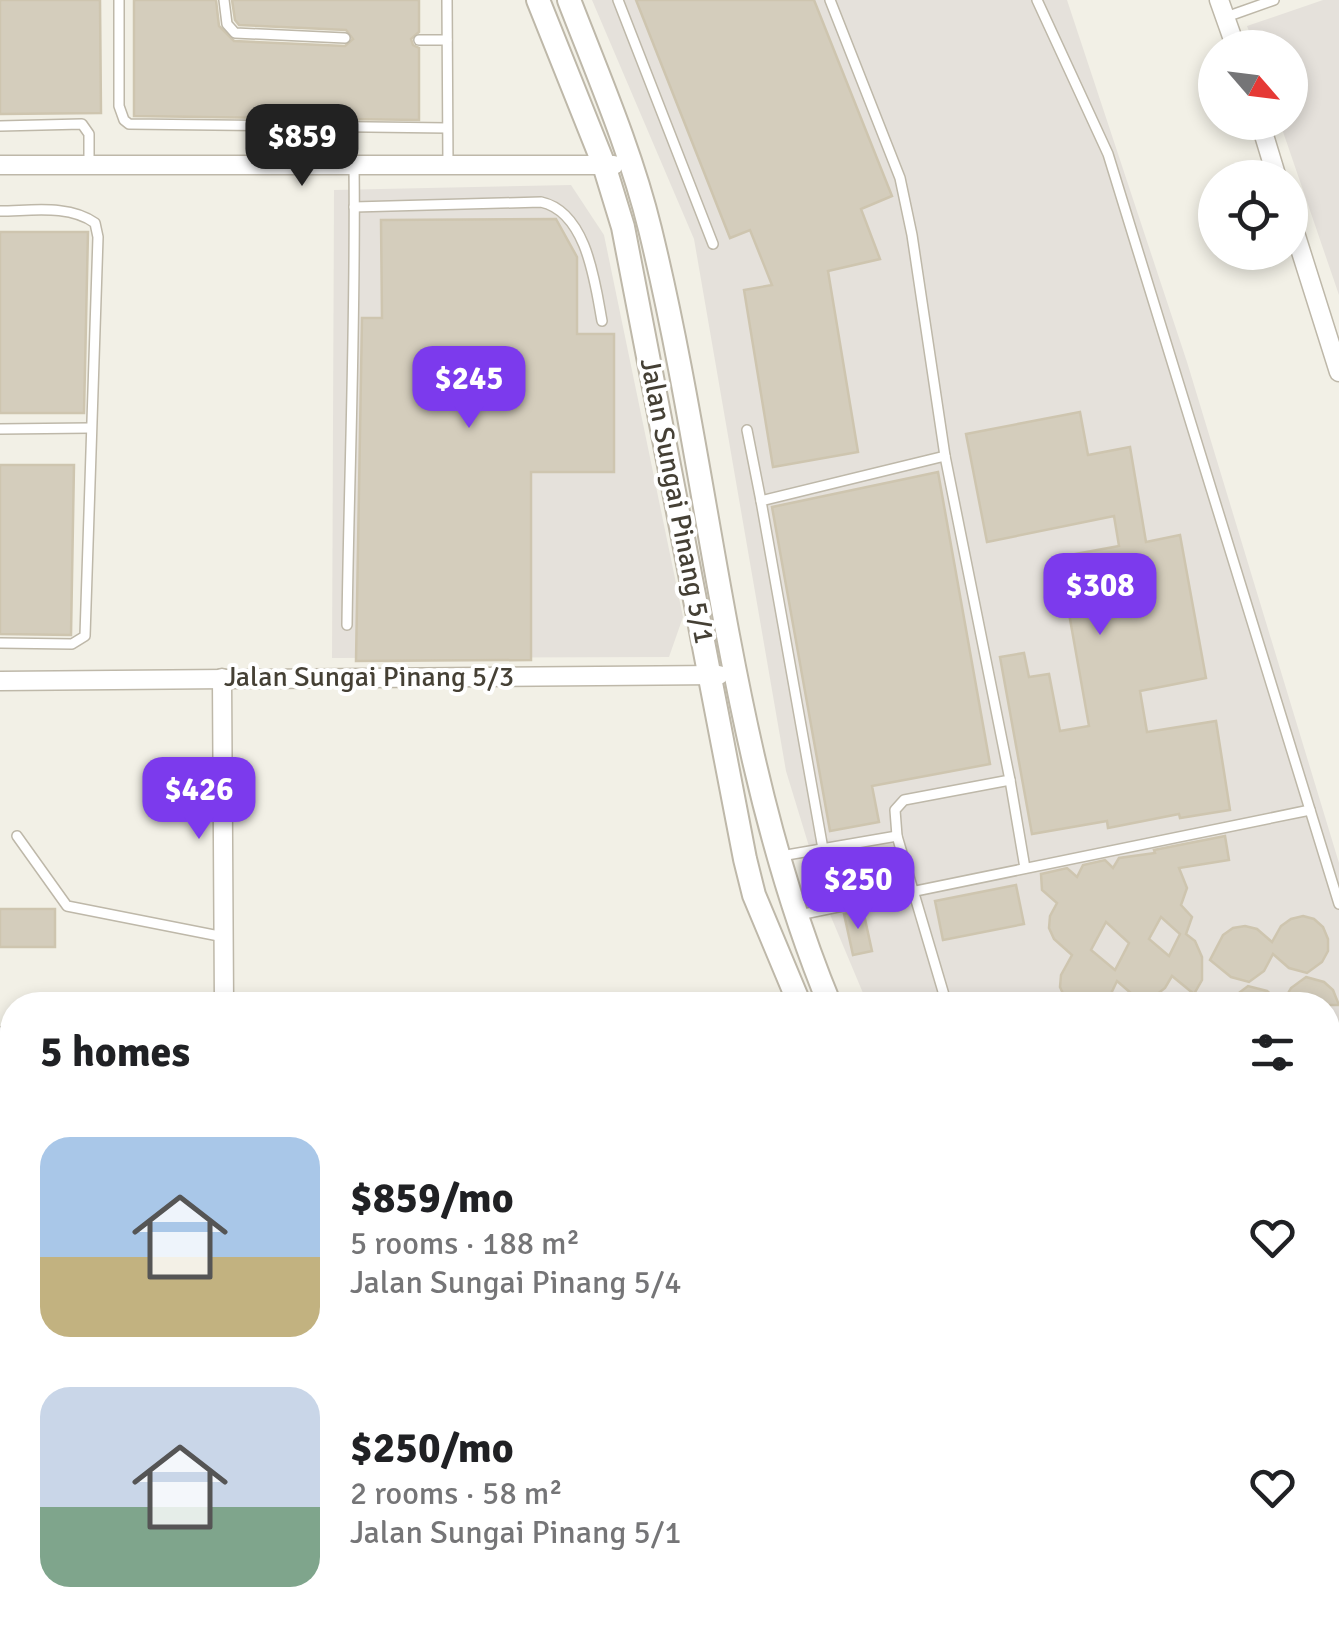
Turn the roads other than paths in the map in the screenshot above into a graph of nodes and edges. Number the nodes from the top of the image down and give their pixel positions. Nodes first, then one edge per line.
1 (119, 0) edge
2 (224, 0) edge
3 (447, 0) edge
4 (538, 0) edge
5 (570, 0) edge
6 (618, 0) edge
7 (830, 0) edge
8 (1037, 0) edge
9 (1274, 0) edge
10 (1223, 8) edge
11 (345, 38) dead end
12 (420, 40) dead end
13 (447, 40) junction
14 (0, 126) edge
15 (448, 128) junction
16 (630, 164) junction
17 (0, 165) edge
18 (89, 165) junction
19 (354, 165) junction
20 (448, 165) junction
21 (604, 165) junction
22 (354, 206) junction
23 (0, 212) edge
24 (714, 244) dead end
25 (1307, 270) edge
26 (602, 321) dead end
27 (1339, 372) edge
28 (90, 428) junction
29 (0, 429) edge
30 (747, 430) dead end
31 (946, 456) junction
32 (761, 501) junction
33 (346, 625) dead end
34 (0, 643) edge
35 (710, 675) junction
36 (738, 675) junction
37 (222, 678) junction
38 (0, 682) edge
39 (1010, 780) junction
40 (1310, 810) junction
41 (17, 836) dead end
42 (897, 836) junction
43 (823, 849) junction
44 (778, 857) junction
45 (1024, 868) junction
46 (913, 889) junction
47 (1339, 904) edge
48 (796, 915) junction
49 (224, 938) junction
50 (224, 992) edge
51 (795, 992) edge
52 (825, 992) edge
53 (942, 992) edge

1 - 15 lane
2 - 11 lane
3 - 13 lane
4 - 21 street, Jalan Sungai Pinang 5/1
5 - 16 street, Jalan Sungai Pinang 5/1
6 - 24 lane
7 - 31 lane
8 - 40 lane
9 - 10 lane
12 - 13 lane
13 - 15 lane
14 - 18 lane
15 - 20 lane
16 - 21 street
16 - 36 street, Jalan Sungai Pinang 5/1
17 - 18 street
18 - 19 street
19 - 20 street
19 - 22 lane
20 - 21 street
21 - 35 street, Jalan Sungai Pinang 5/1
22 - 26 lane
22 - 33 lane
23 - 28 lane
25 - 27 street
28 - 29 lane
28 - 34 lane
30 - 32 lane
31 - 32 lane
31 - 39 lane
32 - 43 lane
35 - 36 street, Jalan Sungai Pinang 5/3
35 - 37 street, Jalan Sungai Pinang 5/3
35 - 51 street, Jalan Sungai Pinang 5/1
36 - 44 street, Jalan Sungai Pinang 5/1
37 - 38 street, Jalan Sungai Pinang 5/3
37 - 49 street
39 - 42 lane
39 - 45 lane
40 - 45 lane
40 - 47 lane
41 - 49 lane
42 - 43 lane
42 - 46 lane
43 - 44 lane
44 - 48 street, Jalan Sungai Pinang 5/1
45 - 46 lane
46 - 48 lane
46 - 53 lane
48 - 52 street, Jalan Sungai Pinang 5/1
49 - 50 street

